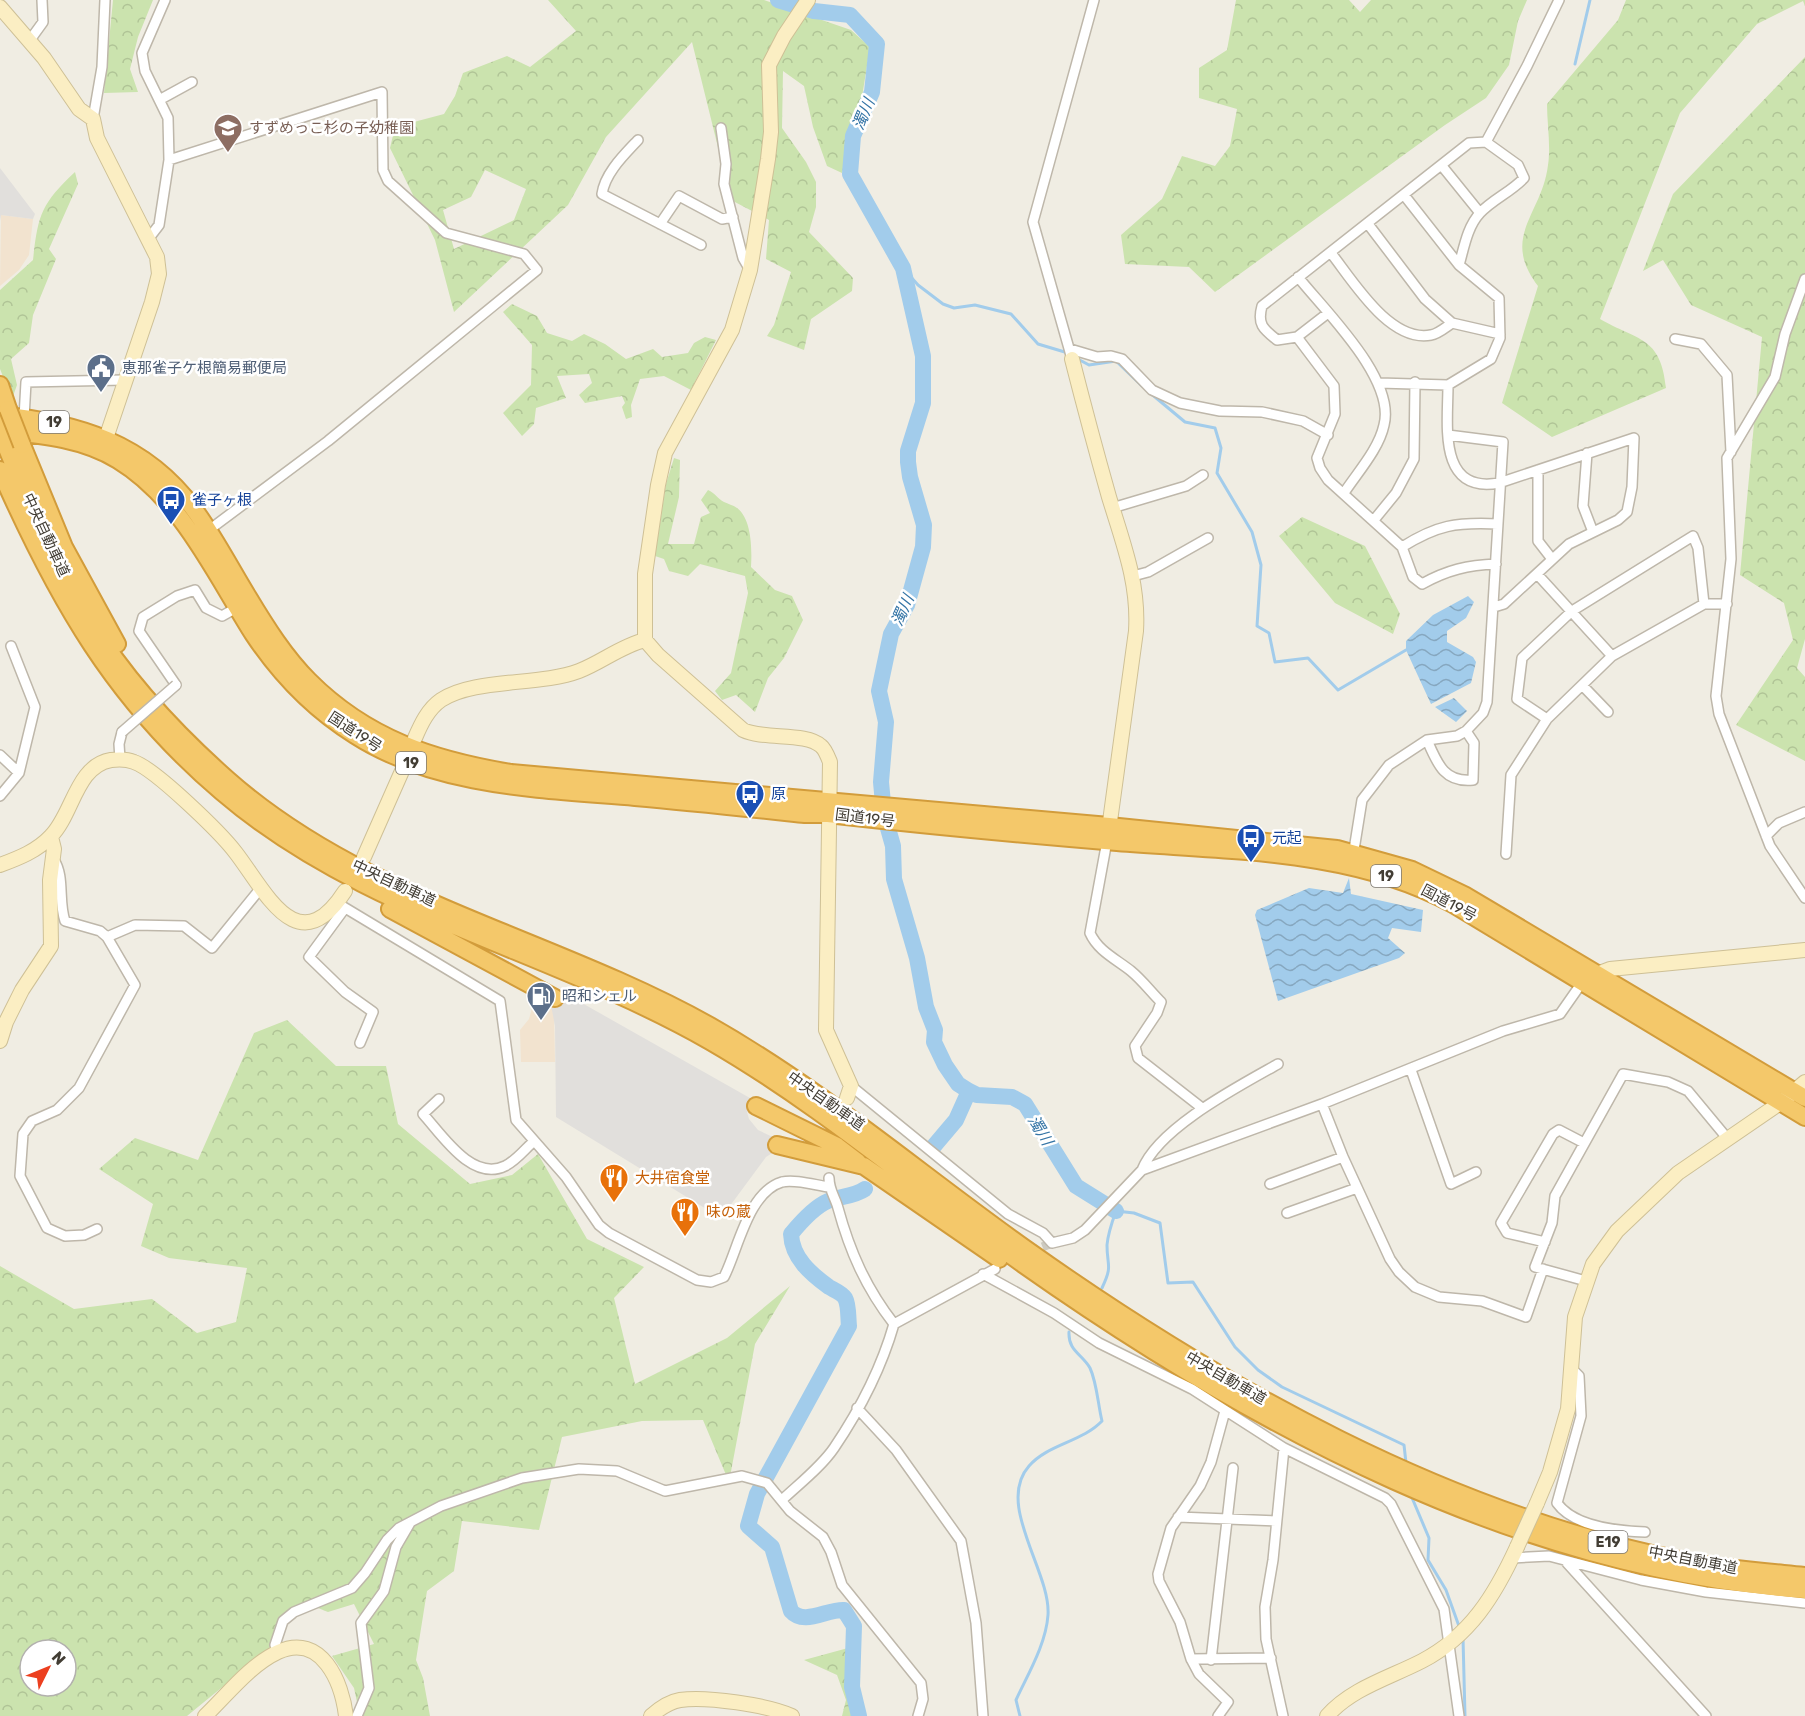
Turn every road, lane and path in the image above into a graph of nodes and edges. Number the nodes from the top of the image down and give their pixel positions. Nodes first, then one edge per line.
1 (42, 0) edge
2 (105, 0) edge
3 (165, 0) edge
4 (808, 0) edge
5 (1094, 0) edge
6 (1559, 0) edge
7 (0, 7) edge
8 (30, 40) junction
9 (192, 82) dead end
10 (161, 99) junction
11 (93, 119) junction
12 (721, 128) dead end
13 (638, 140) dead end
14 (1486, 142) junction
15 (169, 160) junction
16 (1442, 166) junction
17 (1404, 195) junction
18 (1480, 213) junction
19 (733, 217) junction
20 (660, 224) junction
21 (1368, 224) junction
22 (149, 238) junction
23 (701, 245) dead end
24 (1330, 253) junction
25 (1459, 265) junction
26 (750, 270) junction
27 (1298, 277) junction
28 (1805, 279) edge
29 (1328, 313) junction
30 (1452, 323) junction
31 (1500, 334) junction
32 (1297, 337) junction
33 (1675, 339) dead end
34 (1071, 354) junction
35 (124, 380) junction
36 (1415, 382) junction
37 (1379, 383) junction
38 (0, 385) edge
39 (1448, 385) junction
40 (4, 412) edge
41 (24, 418) junction
42 (2, 435) edge
43 (1328, 435) junction
44 (1448, 435) junction
45 (103, 445) junction
46 (1587, 453) junction
47 (1731, 453) junction
48 (0, 470) edge
49 (1538, 470) junction
50 (1203, 475) dead end
51 (1499, 483) junction
52 (1344, 493) junction
53 (1112, 508) junction
54 (1374, 520) junction
55 (1497, 524) junction
56 (209, 530) junction
57 (1593, 532) junction
58 (1208, 538) dead end
59 (1402, 547) junction
60 (1552, 559) junction
61 (1496, 564) junction
62 (1537, 574) junction
63 (1133, 576) junction
64 (1704, 604) junction
65 (1727, 604) junction
66 (238, 607) junction
67 (1494, 607) junction
68 (1572, 611) junction
69 (645, 640) junction
70 (11, 645) dead end
71 (1612, 656) junction
72 (1582, 685) junction
73 (140, 690) junction
74 (1608, 712) dead end
75 (1547, 719) junction
76 (1466, 731) junction
77 (415, 738) dead end
78 (1427, 740) junction
79 (0, 755) edge
80 (120, 759) junction
81 (191, 765) junction
82 (402, 771) dead end
83 (19, 773) junction
84 (0, 796) edge
85 (828, 808) junction
86 (1805, 812) edge
87 (1108, 833) junction
88 (1766, 836) junction
89 (51, 837) junction
90 (1506, 854) dead end
91 (364, 857) dead end
92 (1352, 859) junction
93 (54, 860) junction
94 (0, 865) edge
95 (260, 889) junction
96 (1805, 898) edge
97 (342, 901) junction
98 (107, 937) junction
99 (1805, 950) edge
100 (1597, 974) junction
101 (1581, 984) junction
102 (555, 998) dead end
103 (0, 1041) edge
104 (360, 1043) dead end
105 (1278, 1064) dead end
106 (1410, 1070) junction
107 (1801, 1091) edge
108 (849, 1092) joint
109 (439, 1099) dead end
110 (1780, 1103) junction
111 (1322, 1104) junction
112 (756, 1106) dead end
113 (1202, 1108) junction
114 (1805, 1118) edge
115 (1727, 1138) junction
116 (534, 1141) junction
117 (1584, 1143) junction
118 (777, 1145) dead end
119 (1343, 1157) junction
120 (864, 1166) junction
121 (1142, 1170) junction
122 (1476, 1172) dead end
123 (1270, 1184) dead end
124 (1357, 1188) junction
125 (1287, 1213) dead end
126 (97, 1229) dead end
127 (1545, 1242) junction
128 (995, 1269) dead end
129 (1542, 1269) junction
130 (983, 1274) junction
131 (1586, 1281) junction
132 (894, 1324) junction
133 (1144, 1345) junction
134 (1571, 1368) junction
135 (857, 1408) junction
136 (1225, 1411) junction
137 (1284, 1448) junction
138 (1233, 1467) dead end
139 (782, 1500) junction
140 (1178, 1517) junction
141 (1227, 1520) junction
142 (1276, 1521) junction
143 (410, 1523) junction
144 (1644, 1532) dead end
145 (1515, 1552) junction
146 (1567, 1563) junction
147 (1805, 1576) edge
148 (1805, 1590) edge
149 (1805, 1603) edge
150 (1457, 1638) junction
151 (278, 1652) junction
152 (1271, 1658) junction
153 (1191, 1659) junction
154 (1211, 1660) junction
155 (205, 1716) edge
156 (346, 1716) edge
157 (357, 1716) edge
158 (651, 1716) edge
159 (792, 1716) edge
160 (918, 1716) edge
161 (983, 1716) edge
162 (1218, 1716) edge
163 (1283, 1716) edge
164 (1326, 1716) edge
165 (1460, 1716) edge
166 (1706, 1716) edge

1 - 8 street
2 - 11 street
3 - 10 street
4 - 26 street
5 - 34 street
6 - 14 street
7 - 8 street
8 - 11 street
9 - 10 street
10 - 15 street
11 - 22 street
12 - 19 street
13 - 20 street
14 - 16 street
14 - 18 street
15 - 22 street
15 - 56 street
16 - 17 street
16 - 18 street
17 - 21 street
17 - 25 street
18 - 25 street
19 - 20 street
19 - 26 street
20 - 23 street
21 - 24 street
21 - 30 street
22 - 35 street
24 - 27 street
24 - 30 street
25 - 31 street
26 - 69 street
27 - 29 street
27 - 32 street
28 - 47 street
29 - 32 street
29 - 37 street
30 - 31 street
31 - 39 street
32 - 43 street
33 - 47 street
34 - 43 street
34 - 53 street
35 - 41 street
35 - 45 street
36 - 37 street
36 - 39 street
36 - 54 street
37 - 52 street
38 - 40 highway
39 - 44 street
40 - 41 highway, 国道19号 / 19
40 - 73 highway, bridge
41 - 45 highway, 国道19号 / 19
42 - 45 highway, 国道19号 / 19
42 - 73 highway, 中央自動車道 / E19
43 - 52 street
44 - 51 street
44 - 51 street
45 - 56 highway, 国道19号 / 19
45 - 66 highway, 国道19号 / 19
46 - 49 street
46 - 57 street
46 - 57 street
47 - 65 street
48 - 81 highway, 中央自動車道 / E19
49 - 51 street
49 - 60 street
50 - 53 street
51 - 55 street
52 - 54 street
53 - 63 street
54 - 59 street
55 - 59 street
55 - 61 street
56 - 85 highway, 国道19号 / 19
57 - 60 street
58 - 63 street
59 - 61 street
60 - 62 street
61 - 67 street
62 - 67 street
62 - 68 street
63 - 87 street
64 - 65 street
64 - 68 street
64 - 71 street
65 - 88 street
66 - 80 street, bridge
66 - 85 highway, 国道19号 / 19
67 - 76 street
68 - 71 street
68 - 75 street
69 - 77 street
69 - 85 street
70 - 83 street
71 - 72 street
72 - 74 street
72 - 75 street
73 - 147 highway, 中央自動車道 / E19
75 - 90 street
76 - 78 street
76 - 78 street
78 - 92 street
79 - 83 street
80 - 89 street
80 - 95 street
81 - 102 highway
81 - 133 highway, 中央自動車道 / E19
82 - 91 street
83 - 84 street
85 - 87 highway, 国道19号 / 19
85 - 108 street
86 - 88 street
87 - 92 highway, 国道19号 / 19
87 - 113 street
88 - 96 street
89 - 93 street
89 - 94 street
92 - 100 highway, 国道19号 / 19
92 - 101 highway, 国道19号 / 19
93 - 98 street
93 - 103 street
95 - 97 street
95 - 98 street
97 - 104 street
97 - 116 street
98 - 126 street
99 - 100 street
100 - 107 highway, 国道19号 / 19
101 - 106 street
101 - 110 highway, 国道19号 / 19
105 - 113 street
106 - 111 street
106 - 122 street
107 - 110 street
108 - 121 street
109 - 116 street
110 - 114 highway, 国道19号 / 19
110 - 115 street
111 - 119 street
111 - 121 street
112 - 120 highway
113 - 121 street
115 - 117 street
115 - 131 street
116 - 132 street
117 - 127 street
117 - 127 street
118 - 120 highway
119 - 123 street
119 - 124 street
120 - 133 highway
124 - 125 street
124 - 129 street
127 - 129 street
128 - 130 street
129 - 131 street
130 - 132 street
130 - 136 street
131 - 134 street
132 - 135 street
133 - 148 highway, 中央自動車道 / E19
134 - 144 street
134 - 145 street, bridge
135 - 139 street
135 - 161 street
136 - 137 street
136 - 140 street
137 - 142 street
137 - 150 street
138 - 141 street
139 - 143 street
139 - 160 street
140 - 141 street
140 - 153 street
141 - 142 street
141 - 154 street
142 - 152 street
143 - 151 street
143 - 157 street
145 - 146 street
145 - 150 street
146 - 149 street
146 - 166 street
150 - 164 street
150 - 165 street
151 - 155 street
151 - 156 street
152 - 154 street
152 - 163 street
153 - 154 street
153 - 162 street
158 - 159 street

